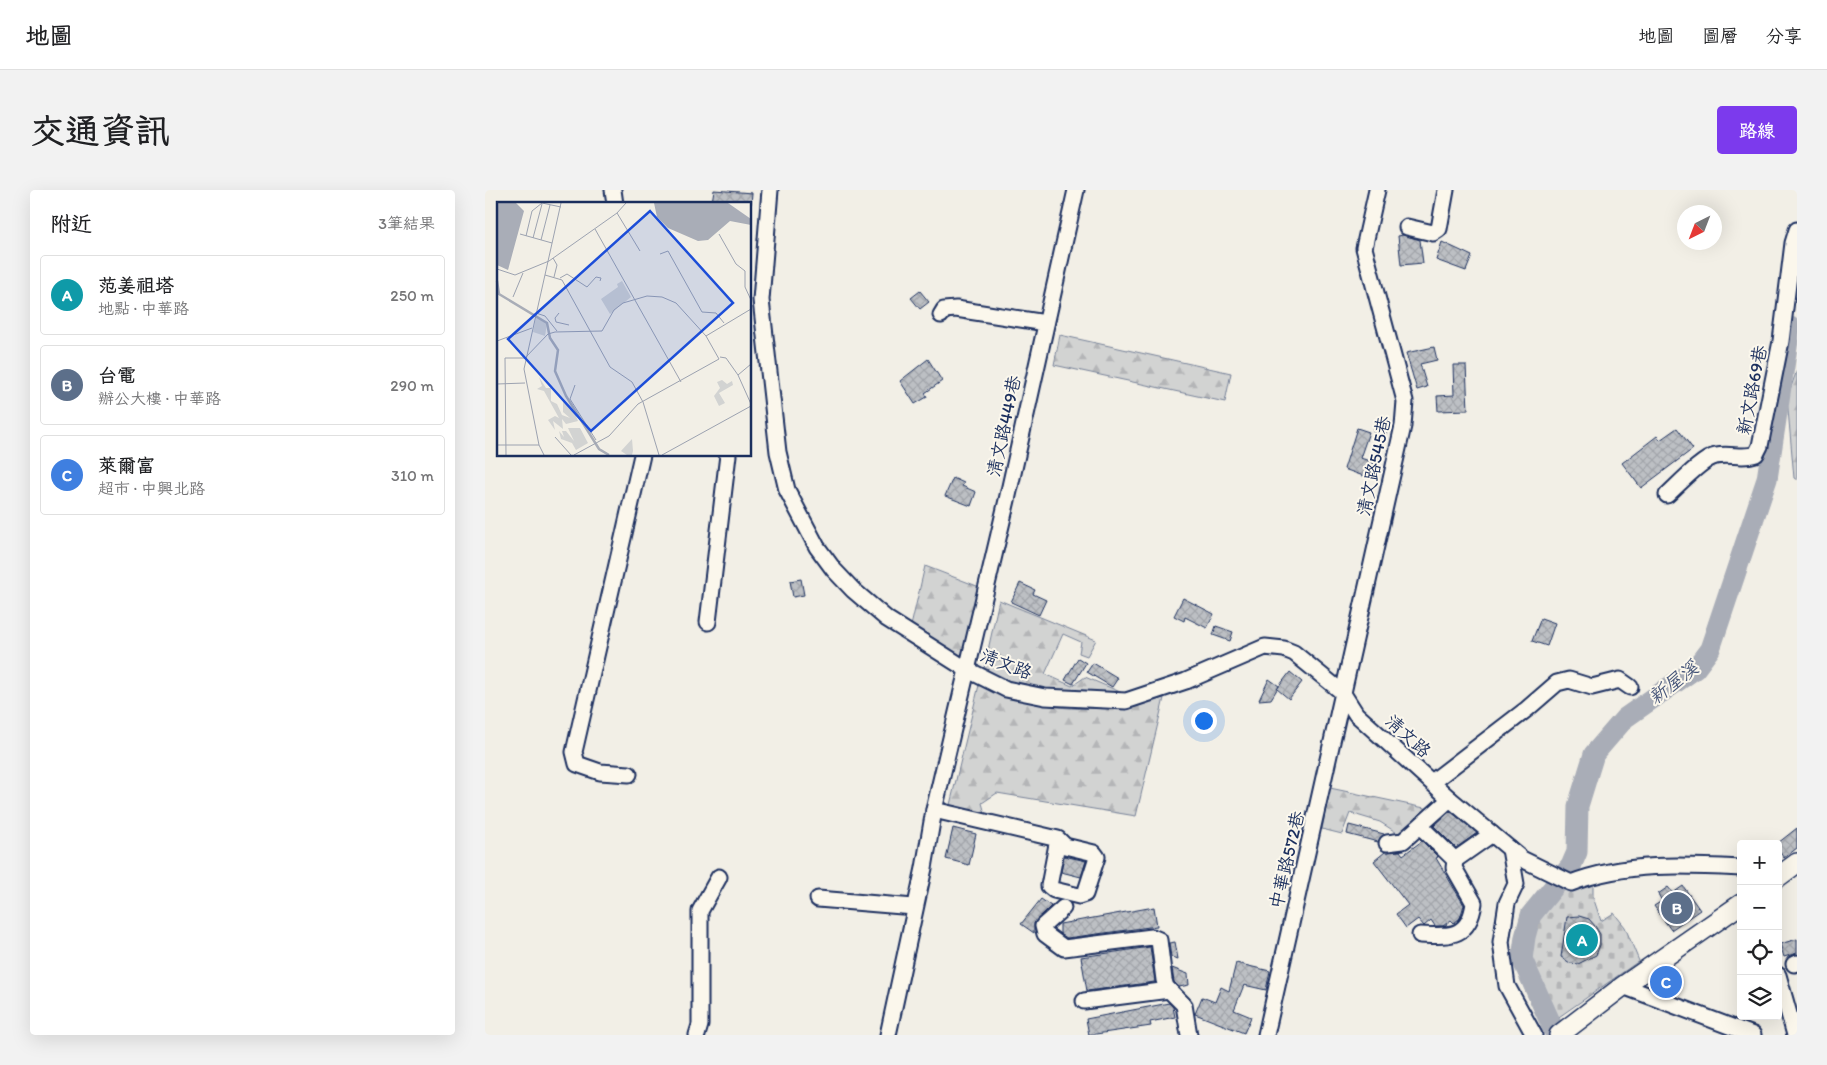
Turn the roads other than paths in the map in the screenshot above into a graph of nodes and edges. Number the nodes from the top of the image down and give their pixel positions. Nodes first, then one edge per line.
1 (770, 190) edge
2 (1076, 190) edge
3 (1377, 190) edge
4 (1447, 190) edge
5 (1407, 227) dead end
6 (1797, 230) edge
7 (765, 247) junction
8 (751, 299) edge
9 (941, 315) dead end
10 (1045, 323) junction
11 (642, 456) edge
12 (728, 456) edge
13 (1667, 495) dead end
14 (708, 622) dead end
15 (966, 670) junction
16 (1630, 687) dead end
17 (1342, 692) junction
18 (629, 774) dead end
19 (1432, 782) junction
20 (1450, 799) junction
21 (934, 810) junction
22 (1421, 827) junction
23 (1492, 834) junction
24 (1058, 839) dead end
25 (1387, 843) dead end
26 (1510, 849) junction
27 (1455, 860) junction
28 (1797, 862) edge
29 (1782, 864) edge
30 (1737, 868) edge
31 (1782, 874) edge
32 (719, 877) dead end
33 (818, 899) dead end
34 (1737, 907) edge
35 (914, 908) junction
36 (1063, 908) dead end
37 (1420, 935) dead end
38 (1623, 986) junction
39 (1782, 989) edge
40 (1169, 990) junction
41 (1084, 1001) dead end
42 (1562, 1033) edge
43 (697, 1035) edge
44 (888, 1035) edge
45 (1189, 1035) edge
46 (1266, 1035) edge
47 (1534, 1035) edge
48 (1753, 1035) edge
49 (1795, 1035) edge

1 - 7 street, 清文路
2 - 10 street, 清文路449巷
3 - 17 street, 清文路545巷
4 - 5 street
6 - 13 street, 新文路69巷
7 - 8 street
7 - 15 street, 清文路
9 - 10 street
10 - 15 street, 清文路449巷
11 - 18 street
12 - 14 street
15 - 17 street, 清文路
15 - 21 street, 清文路449巷
16 - 19 street
17 - 19 street, 清文路
17 - 46 street, 中華路572巷
19 - 20 street, 清文路
20 - 22 street
20 - 23 street, 清文路
21 - 24 street
21 - 35 street, 清文路449巷
22 - 25 street
22 - 27 street
23 - 26 street, 清文路
23 - 27 street
26 - 30 street, 清文路
26 - 47 street
27 - 37 street
28 - 29 street
28 - 31 main road
32 - 43 street
33 - 35 street
34 - 38 main road
35 - 44 street, 清文路449巷
36 - 40 street
38 - 42 main road
38 - 48 street
39 - 49 street
40 - 41 street
40 - 45 street

